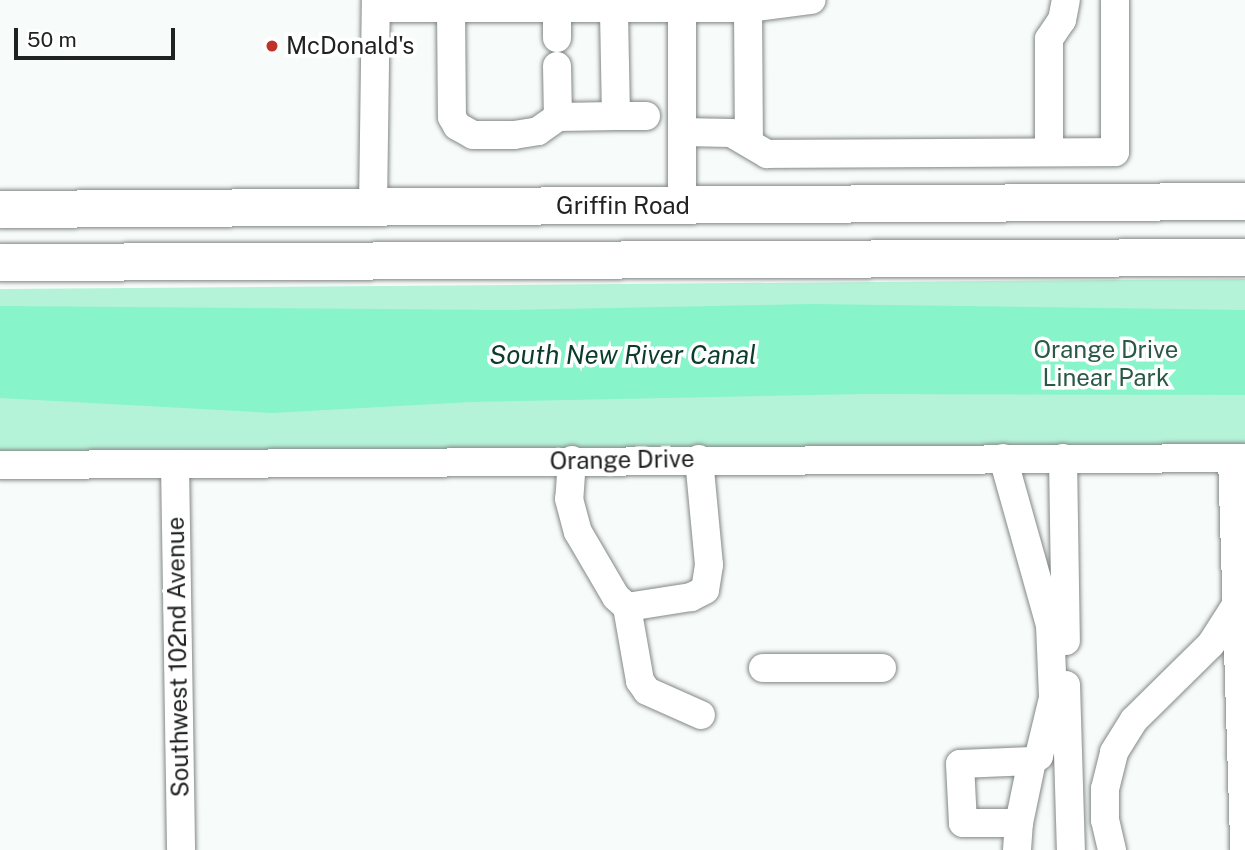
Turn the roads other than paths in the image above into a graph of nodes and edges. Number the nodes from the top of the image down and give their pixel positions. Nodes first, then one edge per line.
1 (811, 0) edge
2 (1066, 0) edge
3 (1115, 0) edge
4 (376, 4) edge
5 (451, 8) junction
6 (557, 8) junction
7 (614, 8) junction
8 (682, 8) junction
9 (748, 8) junction
10 (557, 38) dead end
11 (557, 66) dead end
12 (615, 116) junction
13 (646, 116) dead end
14 (558, 117) junction
15 (682, 132) junction
16 (749, 142) junction
17 (1049, 151) junction
18 (1245, 201) edge
19 (554, 206) junction
20 (681, 206) junction
21 (373, 207) junction
22 (0, 209) edge
23 (1245, 257) edge
24 (263, 260) junction
25 (482, 260) junction
26 (0, 262) edge
27 (1003, 458) junction
28 (1063, 458) junction
29 (1238, 458) edge
30 (699, 459) junction
31 (572, 460) junction
32 (175, 464) junction
33 (0, 465) edge
34 (1238, 602) junction
35 (627, 607) junction
36 (763, 668) dead end
37 (882, 668) dead end
38 (701, 715) dead end
39 (1032, 761) junction
40 (1018, 836) edge
41 (181, 850) edge
42 (1071, 850) edge
43 (1112, 850) edge
44 (1244, 850) edge

1 - 9 street
2 - 17 street
3 - 17 street
4 - 5 street
4 - 21 street
5 - 6 street
5 - 14 street
6 - 7 street
6 - 10 street
7 - 8 street
7 - 12 street
8 - 9 street
8 - 15 street
9 - 16 street
11 - 14 street
12 - 13 street
12 - 14 street
15 - 16 street
15 - 20 street
16 - 17 street
18 - 20 main road, Griffin Road
19 - 20 main road, Griffin Road
19 - 21 main road, Griffin Road
19 - 25 main road
21 - 22 main road, Griffin Road
21 - 24 main road
23 - 25 main road
24 - 25 main road
24 - 26 main road
27 - 28 street, Orange Drive
27 - 30 street, Orange Drive
27 - 39 street
28 - 29 street, Orange Drive
28 - 42 street
29 - 34 street
30 - 31 street, Orange Drive
30 - 35 street
31 - 32 street, Orange Drive
31 - 35 street
32 - 33 street, Orange Drive
32 - 41 street, Southwest 102nd Avenue
34 - 43 street
34 - 44 street
35 - 38 street
36 - 37 street
39 - 40 street
39 - 40 street

